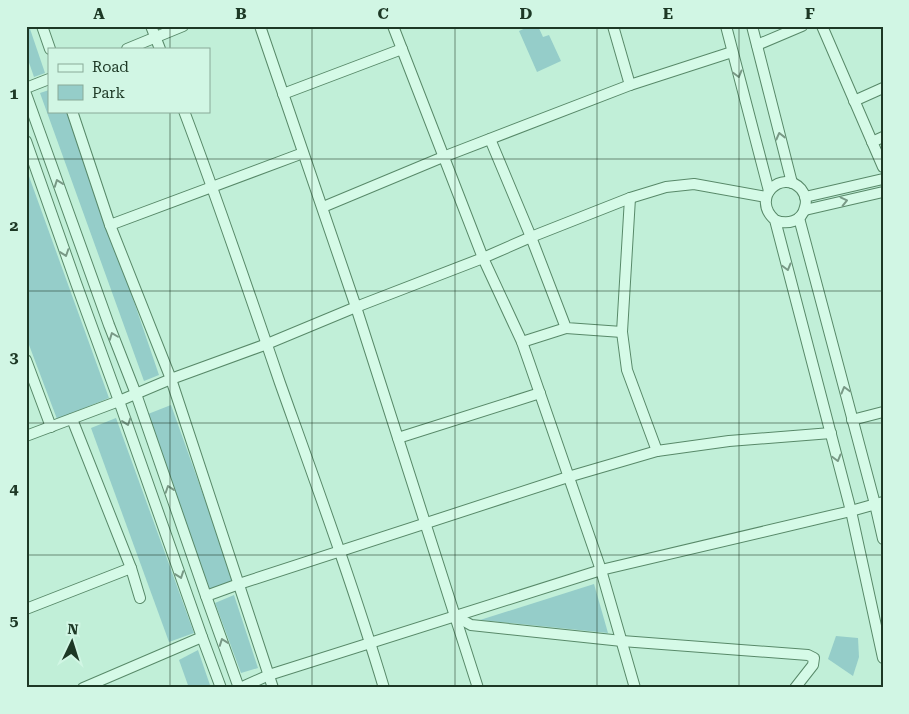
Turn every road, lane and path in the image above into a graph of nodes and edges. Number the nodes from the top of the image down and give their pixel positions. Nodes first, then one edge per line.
1 (42, 26) edge
2 (151, 26) edge
3 (183, 26) edge
4 (260, 26) edge
5 (393, 26) edge
6 (613, 26) edge
7 (726, 26) edge
8 (752, 26) edge
9 (802, 26) edge
10 (822, 26) edge
11 (156, 37) junction
12 (757, 45) junction
13 (50, 48) edge
14 (129, 48) edge
15 (160, 48) edge
16 (402, 50) junction
17 (732, 52) junction
18 (48, 79) edge
19 (630, 84) junction
20 (26, 88) edge
21 (883, 88) edge
22 (26, 94) edge
23 (283, 94) junction
24 (854, 101) junction
25 (72, 112) edge
26 (184, 112) edge
27 (883, 137) edge
28 (490, 139) junction
29 (26, 140) edge
30 (872, 142) junction
31 (303, 153) junction
32 (443, 157) junction
33 (883, 167) edge
34 (883, 179) edge
35 (792, 183) junction
36 (213, 188) junction
37 (883, 192) edge
38 (767, 194) junction
39 (805, 196) junction
40 (630, 198) junction
41 (323, 207) junction
42 (802, 214) junction
43 (775, 220) junction
44 (110, 225) junction
45 (531, 237) junction
46 (483, 258) junction
47 (356, 307) junction
48 (566, 328) junction
49 (622, 332) junction
50 (522, 342) junction
51 (267, 344) junction
52 (26, 360) edge
53 (171, 378) junction
54 (540, 393) junction
55 (136, 394) junction
56 (119, 401) junction
57 (883, 412) edge
58 (72, 419) junction
59 (852, 420) junction
60 (51, 427) junction
61 (831, 433) junction
62 (26, 436) edge
63 (398, 438) junction
64 (657, 450) junction
65 (568, 477) junction
66 (879, 503) edge
67 (851, 511) junction
68 (426, 524) junction
69 (883, 539) edge
70 (340, 551) junction
71 (131, 568) junction
72 (601, 570) junction
73 (239, 584) junction
74 (206, 596) junction
75 (140, 598) dead end
76 (26, 609) edge
77 (455, 616) junction
78 (202, 638) junction
79 (622, 641) junction
80 (370, 643) junction
81 (883, 658) edge
82 (269, 675) junction
83 (83, 688) edge
84 (221, 688) edge
85 (240, 688) edge
86 (273, 688) edge
87 (384, 688) edge
88 (478, 688) edge
89 (635, 688) edge
90 (795, 688) edge

1 - 13 street
2 - 11 street
3 - 11 street
4 - 23 street
5 - 16 street
6 - 19 street
7 - 17 street
8 - 12 street
9 - 12 street
10 - 24 street
11 - 14 street
11 - 15 street
35 -> 12 street
16 - 23 street
16 - 32 street
17 - 19 street
17 -> 38 street
18 - 20 street
19 - 28 street
21 - 24 street
55 -> 22 street
23 - 31 street
24 - 30 street
25 - 44 street
26 - 36 street
27 - 30 street
28 - 32 street
28 - 45 street
29 -> 56 street
30 - 33 street
31 - 36 street
31 - 41 street
32 - 41 street
32 - 46 street
34 - 39 street
35 - 38 street
35 - 39 street
36 - 44 street
36 - 51 street
42 -> 37 street
38 - 40 street
38 - 43 street
39 - 42 street
40 - 45 street
40 - 49 street
41 - 47 street
42 - 43 street
59 -> 42 street
43 -> 61 street
44 - 53 street
45 - 46 street
45 - 48 street
46 - 47 street
46 - 50 street
47 - 51 street
47 - 63 street
48 - 49 street
48 - 50 street
49 - 64 street
50 - 54 street
51 - 53 street
51 - 70 street
52 - 60 street
53 - 55 street
53 - 73 street
54 - 63 street
54 - 65 street
55 - 56 street
74 -> 55 street
56 - 58 street
56 -> 78 street
57 - 59 street
58 - 60 street
58 - 71 street
59 - 66 street
60 - 62 street
61 - 64 street
61 -> 67 street
63 - 68 street
64 - 65 street
65 - 68 street
65 - 72 street
66 - 67 street
66 - 69 street
67 - 72 street
67 - 81 street
68 - 70 street
68 - 77 street
70 - 73 street
70 - 80 street
71 - 75 street
71 - 76 street
72 - 77 street
72 - 79 street
73 - 74 street
73 - 82 street
85 -> 74 street
77 - 79 street
77 - 80 street
77 - 88 street
78 - 83 street
78 - 84 street
79 - 89 street
79 - 90 street
80 - 82 street
80 - 87 street
82 - 85 street
82 - 86 street

